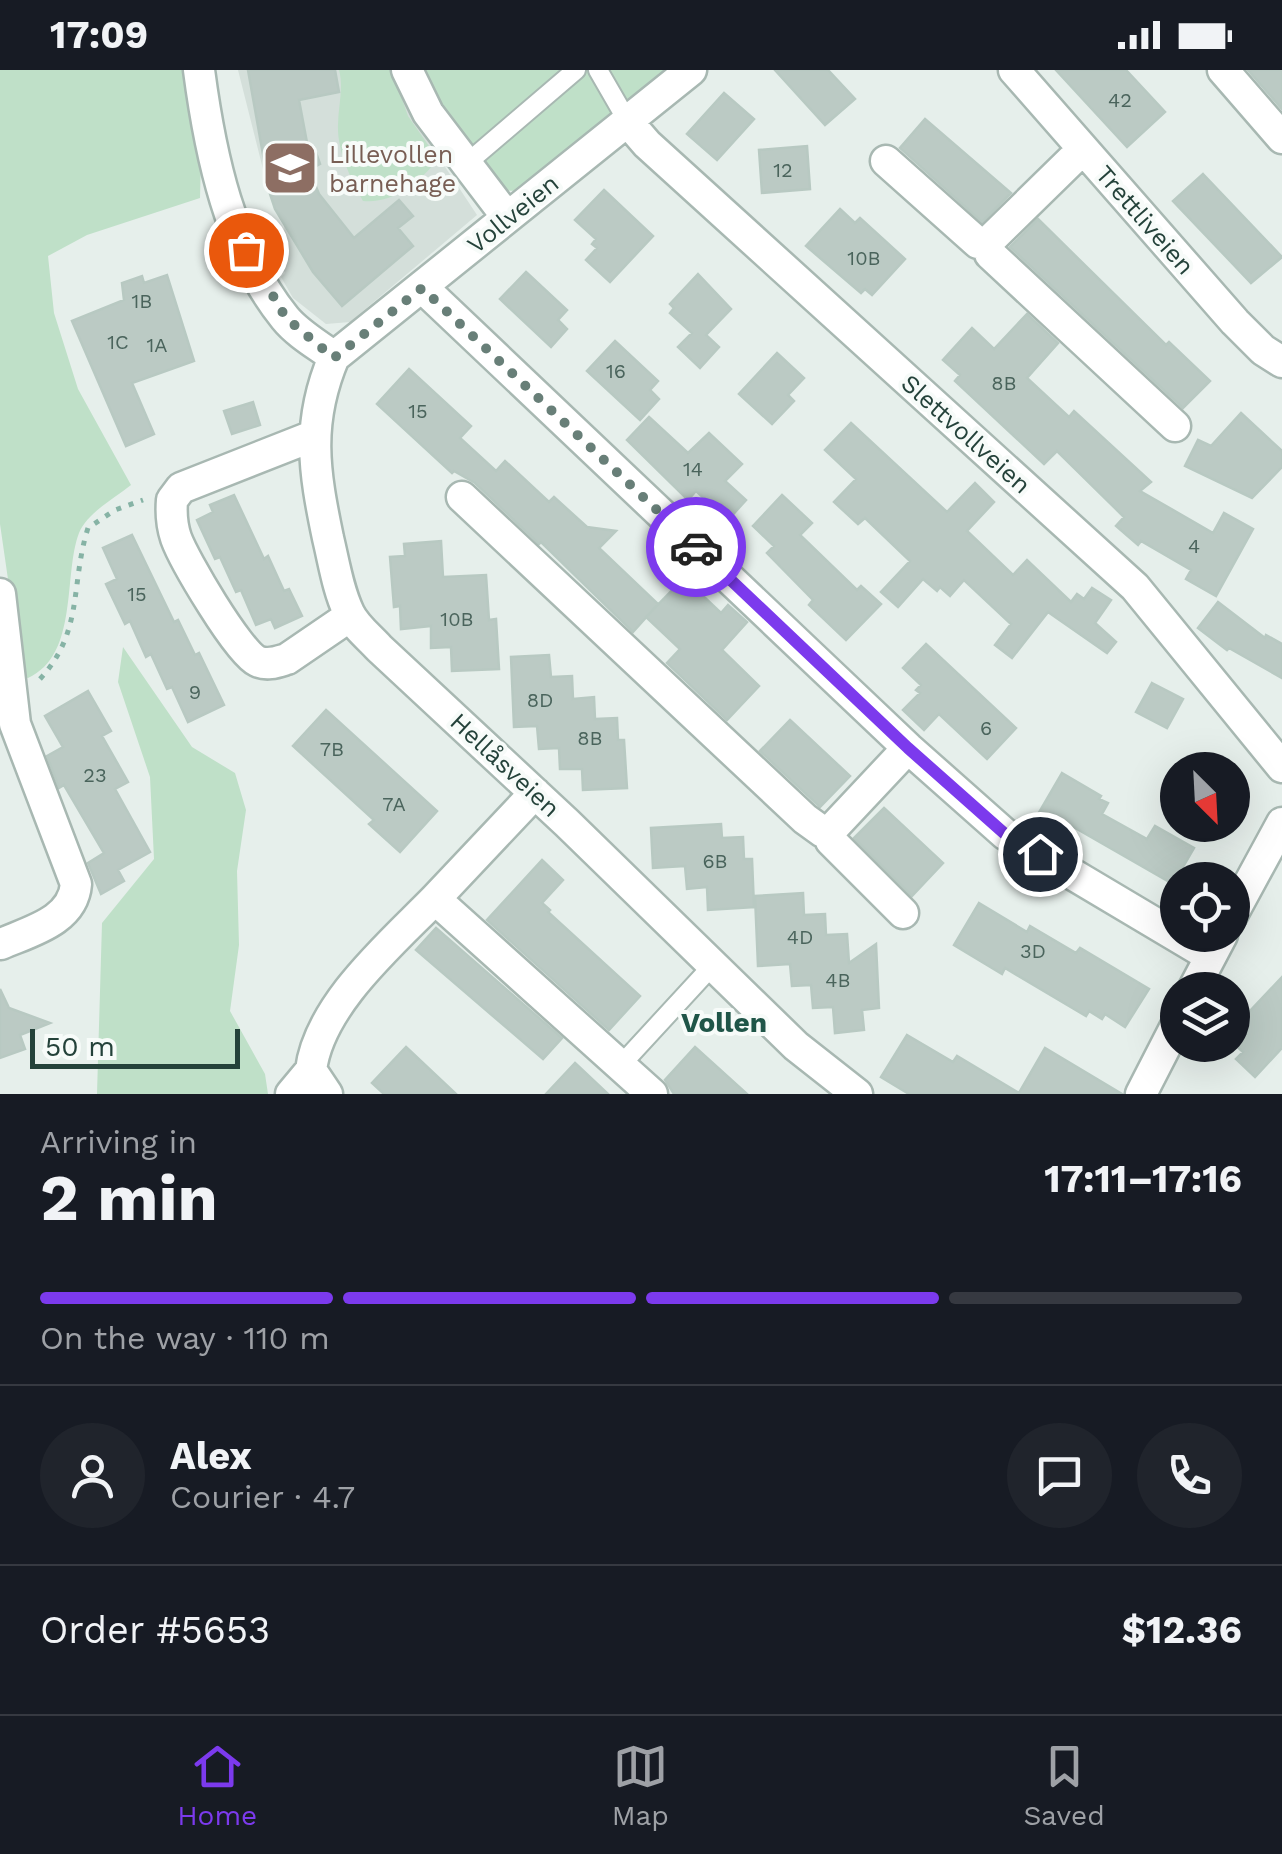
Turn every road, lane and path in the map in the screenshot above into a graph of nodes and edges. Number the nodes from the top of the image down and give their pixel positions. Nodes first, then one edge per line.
1 (199, 70) edge
2 (408, 70) edge
3 (576, 70) edge
4 (598, 70) edge
5 (691, 70) edge
6 (1014, 70) edge
7 (1222, 70) edge
8 (628, 122) junction
9 (1282, 138) edge
10 (1083, 149) junction
11 (886, 162) dead end
12 (466, 164) junction
13 (507, 217) junction
14 (988, 242) junction
15 (422, 288) junction
16 (334, 358) junction
17 (1282, 362) edge
18 (1175, 426) dead end
19 (313, 436) junction
20 (174, 497) junction
21 (462, 497) dead end
22 (0, 594) edge
23 (350, 616) junction
24 (11, 693) junction
25 (8, 727) edge
26 (908, 748) junction
27 (1282, 767) edge
28 (535, 793) junction
29 (1282, 823) edge
30 (832, 830) junction
31 (1250, 882) edge
32 (435, 899) junction
33 (903, 913) dead end
34 (1160, 916) edge
35 (1, 944) edge
36 (712, 965) junction
37 (1160, 1058) edge
38 (620, 1066) junction
39 (319, 1082) edge
40 (292, 1094) edge
41 (652, 1094) edge
42 (857, 1094) edge
43 (1142, 1094) edge

1 - 16 street
2 - 12 street
3 - 12 lane
4 - 8 lane
5 - 8 street, Vollveien
6 - 10 street, Trettliveien
7 - 9 street
8 - 13 street, Vollveien
8 - 27 street, Slettvollveien
10 - 14 street
10 - 17 street, Trettliveien
11 - 14 street
12 - 13 street
13 - 15 street, Vollveien
14 - 18 street
15 - 16 street, Vollveien
15 - 26 street
16 - 19 street, Hellåsveien
19 - 20 street
19 - 23 street, Hellåsveien
20 - 23 street
20 - 24 path
21 - 30 street
22 - 24 street
23 - 28 street, Hellåsveien
24 - 25 street
25 - 35 street
26 - 30 street
26 - 34 street
28 - 32 street
28 - 36 street, Hellåsveien
29 - 31 street
30 - 33 street
32 - 38 street
32 - 39 street
36 - 38 lane
36 - 42 street, Hellåsveien
37 - 43 street
38 - 41 street
39 - 40 street

